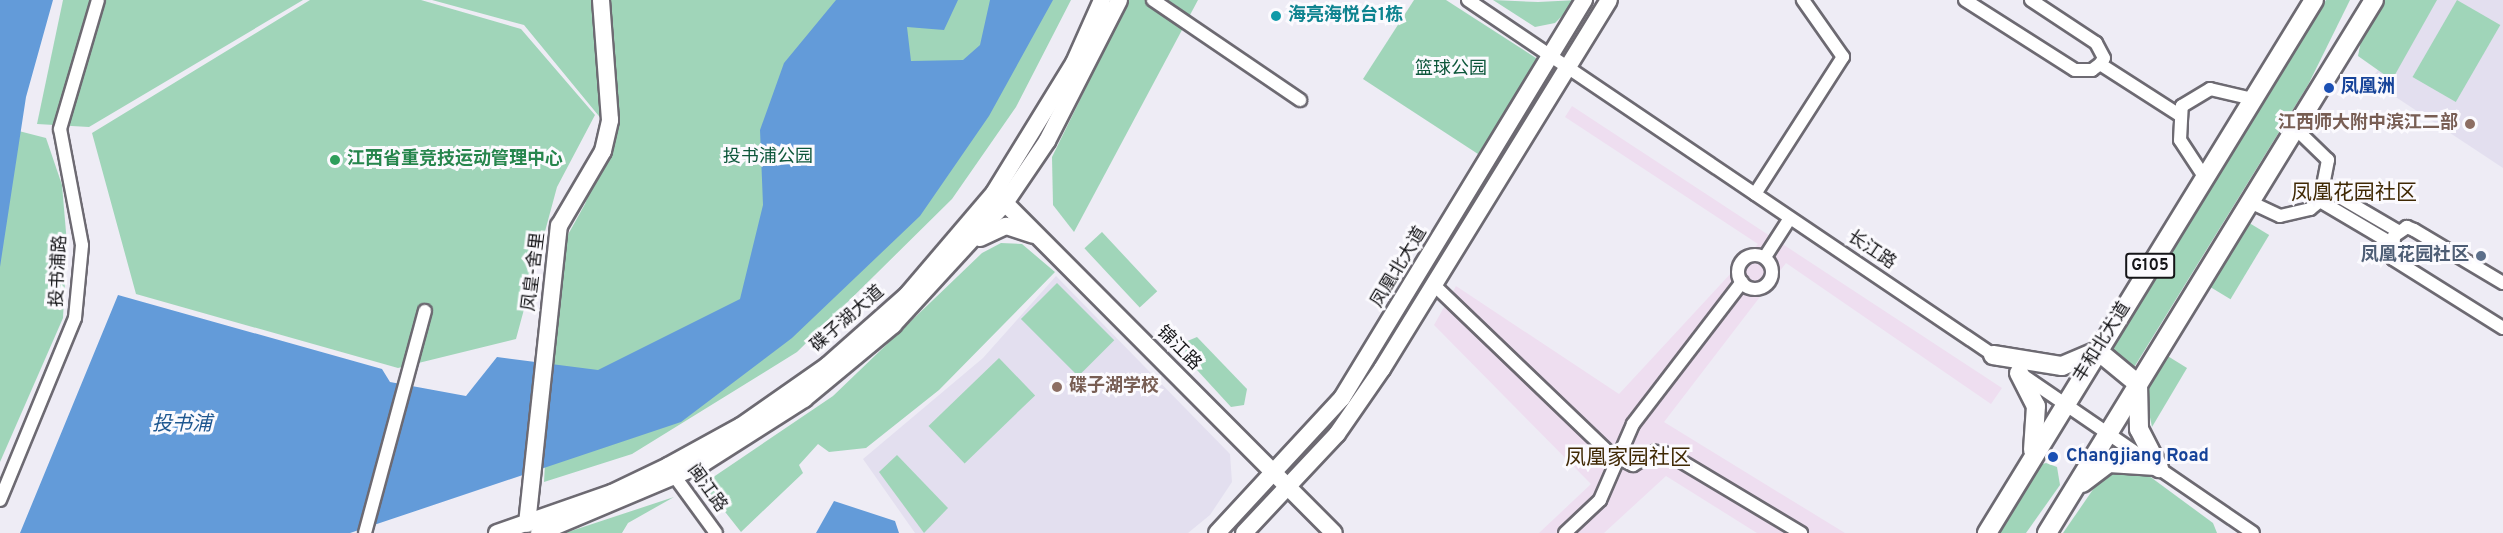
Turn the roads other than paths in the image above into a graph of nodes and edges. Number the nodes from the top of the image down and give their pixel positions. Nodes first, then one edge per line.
1 (98, 0) edge
2 (601, 0) edge
3 (1102, 0) edge
4 (1119, 0) edge
5 (1154, 0) edge
6 (1468, 0) edge
7 (1584, 0) edge
8 (1609, 0) edge
9 (1803, 0) edge
10 (1965, 0) edge
11 (2031, 0) edge
12 (2314, 0) edge
13 (2361, 0) edge
14 (2374, 0) edge
15 (1550, 55) junction
16 (2102, 61) junction
17 (1567, 67) junction
18 (2318, 91) junction
19 (2253, 99) junction
20 (1300, 100) dead end
21 (2180, 110) junction
22 (2295, 128) junction
23 (2205, 178) junction
24 (2326, 189) junction
25 (1755, 194) junction
26 (999, 198) junction
27 (2320, 201) junction
28 (2250, 202) junction
29 (1790, 218) junction
30 (2398, 231) junction
31 (1045, 243) junction
32 (2391, 243) junction
33 (1765, 257) junction
34 (955, 261) junction
35 (1742, 282) junction
36 (2503, 283) edge
37 (1434, 285) junction
38 (425, 311) dead end
39 (2503, 328) edge
40 (2098, 351) junction
41 (1993, 355) junction
42 (2019, 373) junction
43 (2139, 384) junction
44 (2065, 404) junction
45 (2103, 429) junction
46 (1621, 459) junction
47 (2030, 462) junction
48 (2158, 467) junction
49 (672, 472) junction
50 (1276, 474) junction
51 (1290, 489) junction
52 (2071, 495) junction
53 (0, 500) edge
54 (533, 528) edge
55 (365, 533) edge
56 (497, 533) edge
57 (716, 533) edge
58 (1217, 533) edge
59 (1244, 533) edge
60 (1334, 533) edge
61 (1565, 533) edge
62 (1801, 533) edge
63 (1987, 533) edge
64 (2033, 533) edge
65 (2047, 533) edge
66 (2253, 533) edge

1 - 53 street, 投书浦路
2 - 54 main road, 凤皇-舍里
3 - 26 main road, 碟子湖大道
4 - 26 main road, 碟子湖大道
5 - 20 street
6 - 15 street, 长江路
7 - 15 main road, 凤凰北大道
8 - 17 main road, 凤凰北大道
9 - 25 street
10 - 16 street
11 - 16 street
12 - 19 highway, 丰和北大道 / G105
13 - 18 highway
14 - 18 highway, G105
15 - 17 street, 长江路
15 - 50 main road, 凤凰北大道
16 - 21 street
17 - 25 street, 长江路
17 - 37 main road, 凤凰北大道
18 - 22 highway, G105
19 - 21 street
19 - 23 highway, 丰和北大道 / G105
21 - 23 street
22 - 24 street
22 - 28 highway, G105
23 - 40 highway, 丰和北大道 / G105
24 - 27 street
24 - 30 street
25 - 29 street, 长江路
26 - 31 main road, 锦江路
26 - 34 main road, 碟子湖大道
26 - 49 main road, 碟子湖大道
27 - 28 street
27 - 32 street
28 - 43 highway, G105
29 - 33 street
29 - 41 street, 长江路
30 - 32 street
30 - 36 street
31 - 34 main road
31 - 50 main road, 锦江路
32 - 39 street
33 - 35 street
33 - 35 street
34 - 49 main road, 碟子湖大道
35 - 46 street
37 - 46 street
37 - 51 main road, 凤凰北大道
38 - 55 street
40 - 41 highway
40 - 43 highway
40 - 44 highway, 丰和北大道 / G105
41 - 42 street, 长江路
42 - 44 street, 长江路
42 - 47 highway
43 - 45 highway, G105
43 - 48 highway
44 - 45 street, 长江路
44 - 47 highway, 丰和北大道 / G105
45 - 48 street, 长江路
45 - 52 highway, G105
45 - 64 highway
46 - 61 street
46 - 62 street
47 - 63 highway, 丰和北大道 / G105
48 - 52 highway
48 - 66 street, 长江路
49 - 54 main road, 碟子湖大道
49 - 57 street, 闽江路
50 - 51 main road, 锦江路
50 - 58 main road, 凤凰北大道
51 - 59 main road, 凤凰北大道
51 - 60 main road, 锦江路
52 - 65 highway, G105
54 - 56 main road, 碟子湖大道

